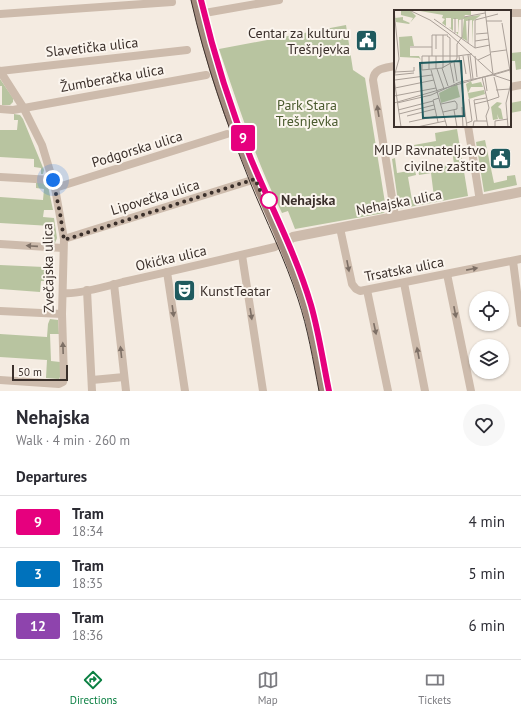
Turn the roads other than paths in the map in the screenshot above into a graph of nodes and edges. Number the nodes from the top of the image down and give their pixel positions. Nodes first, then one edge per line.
1 (196, 0) edge
2 (279, 0) edge
3 (172, 2) dead end
4 (0, 14) edge
5 (199, 14) junction
6 (187, 50) dead end
7 (394, 66) edge
8 (0, 71) edge
9 (206, 75) dead end
10 (521, 85) edge
11 (511, 87) edge
12 (23, 107) junction
13 (0, 109) edge
14 (468, 127) edge
15 (227, 134) dead end
16 (0, 176) edge
17 (255, 179) junction
18 (54, 184) junction
19 (521, 192) edge
20 (480, 200) junction
21 (395, 216) junction
22 (340, 228) junction
23 (283, 243) junction
24 (0, 244) edge
25 (64, 244) junction
26 (242, 255) junction
27 (517, 260) edge
28 (168, 272) junction
29 (447, 274) junction
30 (518, 281) edge
31 (404, 283) junction
32 (114, 284) junction
33 (87, 290) junction
34 (367, 290) junction
35 (63, 294) junction
36 (0, 311) edge
37 (62, 314) junction
38 (521, 323) edge
39 (124, 377) junction
40 (0, 380) edge
41 (92, 380) junction
42 (92, 391) edge
43 (126, 391) edge
44 (185, 391) edge
45 (263, 391) edge
46 (324, 391) edge
47 (388, 391) edge
48 (425, 391) edge
49 (471, 391) edge

1 - 5 main road
2 - 5 street
3 - 4 street
5 - 17 main road
6 - 8 street, Slavetička ulica
21 -> 7 street
8 - 12 street, Zvečajska ulica
9 - 12 street, Žumberačka ulica
10 - 11 street
12 - 13 street, Žumberačka ulica
12 - 18 street, Zvečajska ulica
14 - 20 street
15 - 18 street, Podgorska ulica
16 - 18 street
17 - 23 main road
17 - 25 street, Lipovečka ulica
18 - 25 street, Zvečajska ulica
19 - 20 street, Nehajska ulica
20 - 21 street, Nehajska ulica
21 - 22 street, Nehajska ulica
22 - 23 street, Nehajska ulica
22 -> 34 street, Trsatska ulica
23 - 26 street, Okićka ulica
23 - 46 main road
25 -> 24 street
25 - 35 street, Zvečajska ulica
26 - 28 street, Okićka ulica
26 -> 45 street
29 -> 27 street, Trsatska ulica
27 - 30 street
28 - 32 street, Okićka ulica
28 -> 44 street
29 - 31 street, Trsatska ulica
29 -> 49 street
30 - 38 street
31 - 34 street, Trsatska ulica
48 -> 31 street
32 - 33 street, Okićka ulica
39 -> 32 street
33 - 35 street, Okićka ulica
33 - 41 street
34 -> 47 street
35 - 37 street, Zvečajska ulica
36 - 37 street
40 -> 37 street, Zvečajska ulica
39 - 41 street
39 - 43 street
41 - 42 street

